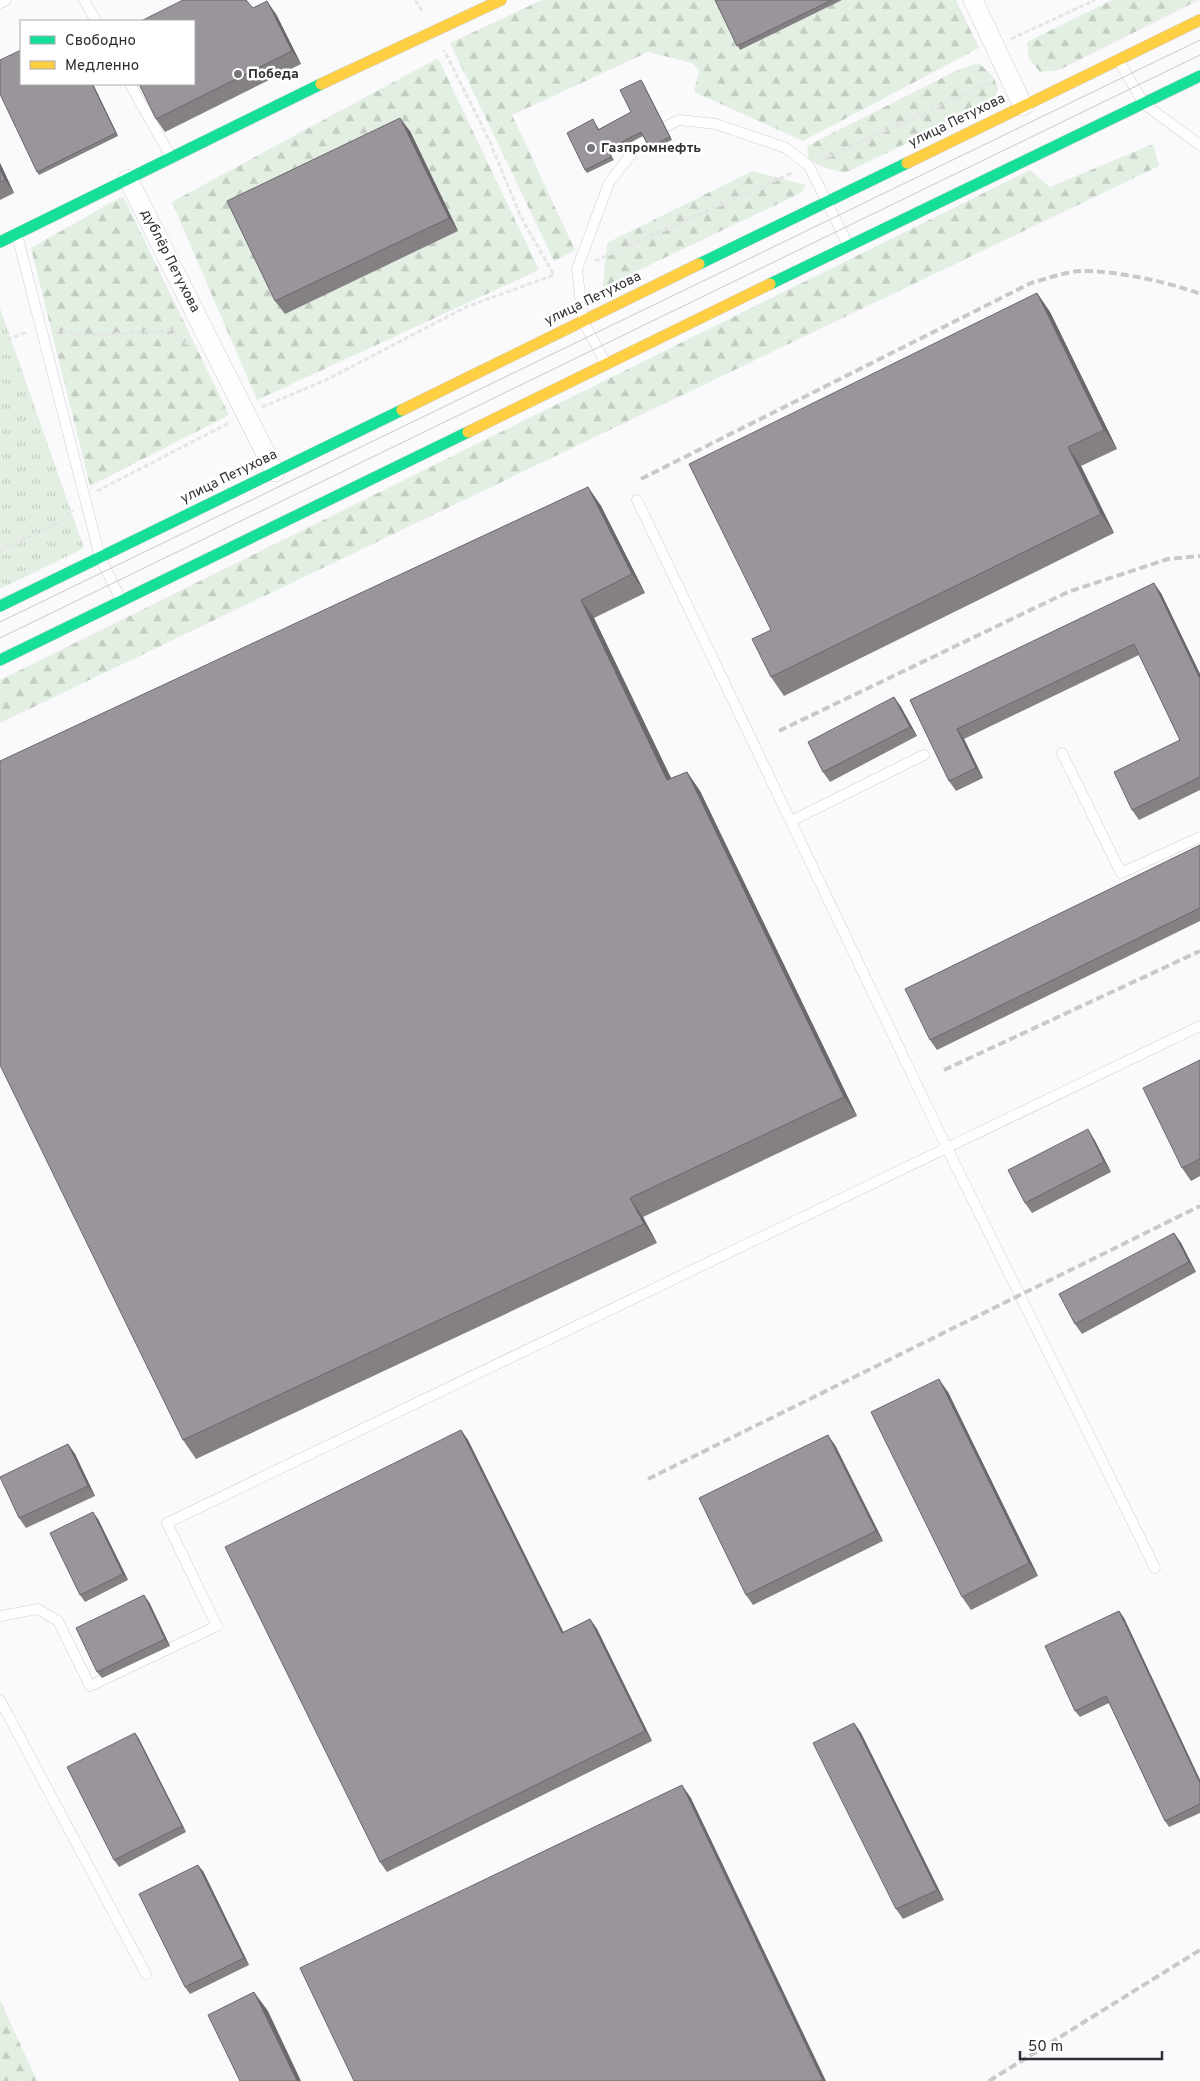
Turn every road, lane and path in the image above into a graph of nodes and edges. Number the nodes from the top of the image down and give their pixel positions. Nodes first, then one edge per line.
1 (6, 0) edge
2 (84, 0) edge
3 (415, 0) edge
4 (501, 0) edge
5 (973, 0) edge
6 (1095, 0) edge
7 (0, 3) edge
8 (95, 20) edge
9 (1200, 20) edge
10 (435, 32) junction
11 (995, 46) junction
12 (1118, 60) junction
13 (1008, 74) junction
14 (1200, 76) edge
15 (131, 85) edge
16 (1144, 104) junction
17 (1023, 106) junction
18 (1200, 145) edge
19 (172, 158) junction
20 (809, 166) junction
21 (128, 179) junction
22 (826, 202) junction
23 (17, 234) junction
24 (0, 242) edge
25 (848, 246) junction
26 (577, 269) junction
27 (554, 275) junction
28 (583, 321) junction
29 (41, 328) junction
30 (7, 340) dead end
31 (191, 347) dead end
32 (606, 364) junction
33 (246, 414) junction
34 (275, 472) junction
35 (85, 497) junction
36 (637, 500) dead end
37 (0, 551) edge
38 (100, 557) junction
39 (121, 601) junction
40 (0, 606) edge
41 (0, 660) edge
42 (1062, 753) dead end
43 (924, 756) dead end
44 (791, 821) junction
45 (1200, 837) edge
46 (1200, 1026) edge
47 (947, 1148) junction
48 (1155, 1568) dead end
49 (0, 1616) edge
50 (0, 1700) edge
51 (146, 1974) dead end

1 - 7 lane
2 - 8 lane
3 - 10 path
4 - 10 main road
5 - 11 street
6 - 11 path
9 - 12 main road, улица Петухова
10 - 19 main road
10 - 27 path
11 - 13 street
12 - 16 lane
12 - 17 main road, улица Петухова
13 - 17 street
13 - 20 path
14 - 16 main road
15 - 19 lane
16 - 18 lane
16 - 25 main road
17 - 22 main road, улица Петухова
19 - 21 main road
20 - 22 lane
20 - 26 path
20 - 26 lane
21 - 23 main road
21 - 33 street, дублёр Петухова
22 - 25 lane
22 - 28 main road, улица Петухова
23 - 24 main road
23 - 29 lane
25 - 32 main road
26 - 27 path
26 - 28 lane
27 - 33 path
28 - 32 lane
28 - 34 main road, улица Петухова
29 - 30 path
29 - 31 path
29 - 35 lane
32 - 39 main road
33 - 34 street, дублёр Петухова
33 - 35 path
34 - 38 main road, улица Петухова
35 - 37 path
35 - 38 lane
36 - 44 lane
38 - 39 lane
38 - 40 main road, улица Петухова
39 - 41 main road
42 - 45 lane
43 - 44 lane
44 - 47 lane
46 - 47 lane
47 - 48 lane
47 - 49 lane
50 - 51 lane

